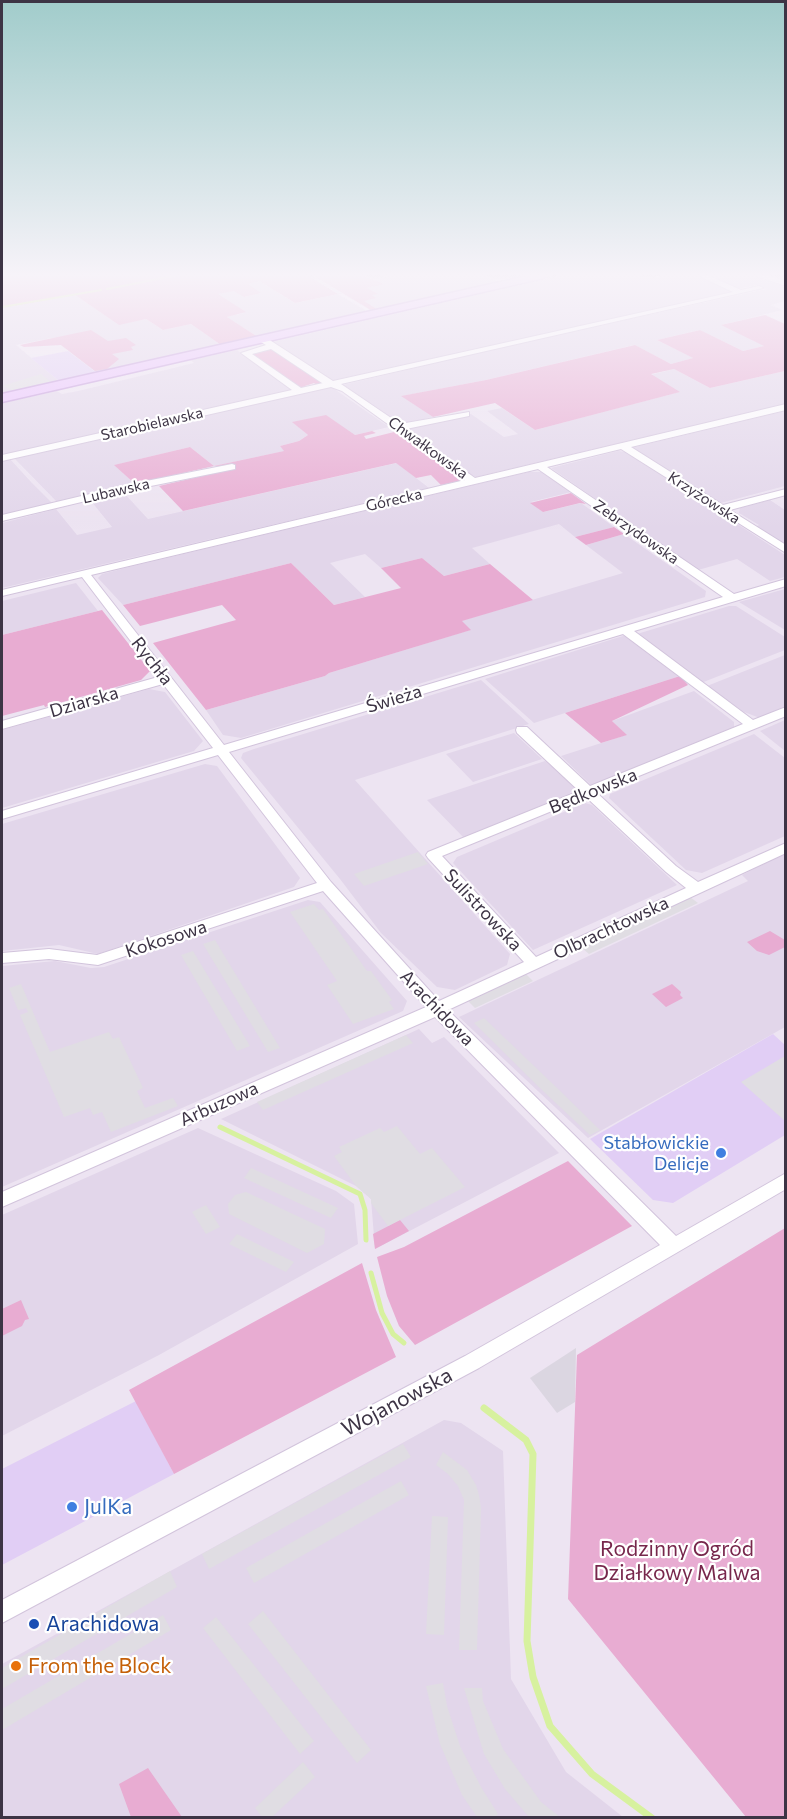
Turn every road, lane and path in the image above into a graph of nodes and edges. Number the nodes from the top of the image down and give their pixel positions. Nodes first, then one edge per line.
1 (170, 360) edge
2 (255, 360) edge
3 (294, 360) edge
4 (438, 360) edge
5 (335, 383) junction
6 (299, 391) junction
7 (2, 398) edge
8 (786, 407) edge
9 (466, 414) dead end
10 (401, 427) junction
11 (623, 446) junction
12 (2, 458) edge
13 (540, 465) junction
14 (232, 467) dead end
15 (473, 482) junction
16 (786, 492) edge
17 (721, 509) junction
18 (2, 518) edge
19 (786, 550) edge
20 (84, 573) junction
21 (786, 582) edge
22 (2, 592) edge
23 (732, 598) junction
24 (625, 630) junction
25 (166, 679) junction
26 (786, 711) edge
27 (2, 725) edge
28 (752, 726) junction
29 (522, 730) dead end
30 (220, 750) junction
31 (590, 792) junction
32 (2, 815) edge
33 (786, 847) edge
34 (433, 855) joint
35 (326, 885) junction
36 (696, 888) junction
37 (2, 958) edge
38 (534, 964) junction
39 (437, 1009) junction
40 (786, 1180) edge
41 (2, 1200) edge
42 (674, 1247) junction
43 (2, 1612) edge

1 - 7 street
2 - 6 street
3 - 5 street, Chwałkowska
4 - 5 street, Starobielawska
5 - 6 street, Starobielawska
5 - 10 street, Chwałkowska
6 - 12 street, Starobielawska
8 - 11 street, Górecka
9 - 10 street
10 - 15 street, Chwałkowska
11 - 13 street, Górecka
11 - 17 street, Krzyżowska
13 - 15 street, Górecka
13 - 23 street, Zebrzydowska
14 - 18 street, Lubawska
15 - 20 street, Górecka
16 - 17 street
17 - 19 street, Krzyżowska
20 - 22 street, Górecka
20 - 25 street, Rychła
21 - 23 street, Świeża
23 - 24 street, Świeża
24 - 28 street
24 - 30 street, Świeża
25 - 27 street, Dziarska
25 - 30 street, Rychła
26 - 28 street, Będkowska
28 - 31 street, Będkowska
29 - 31 street
30 - 32 street, Świeża
30 - 35 street, Arachidowa
31 - 34 street, Będkowska
31 - 36 street
33 - 36 street, Olbrachtowska
34 - 38 street, Sulistrowska
35 - 37 street, Kokosowa
35 - 39 street, Arachidowa
36 - 38 street, Olbrachtowska
38 - 39 street, Olbrachtowska
39 - 41 street, Arbuzowa
39 - 42 street, Arachidowa
40 - 42 street, Wojanowska
42 - 43 street, Wojanowska

